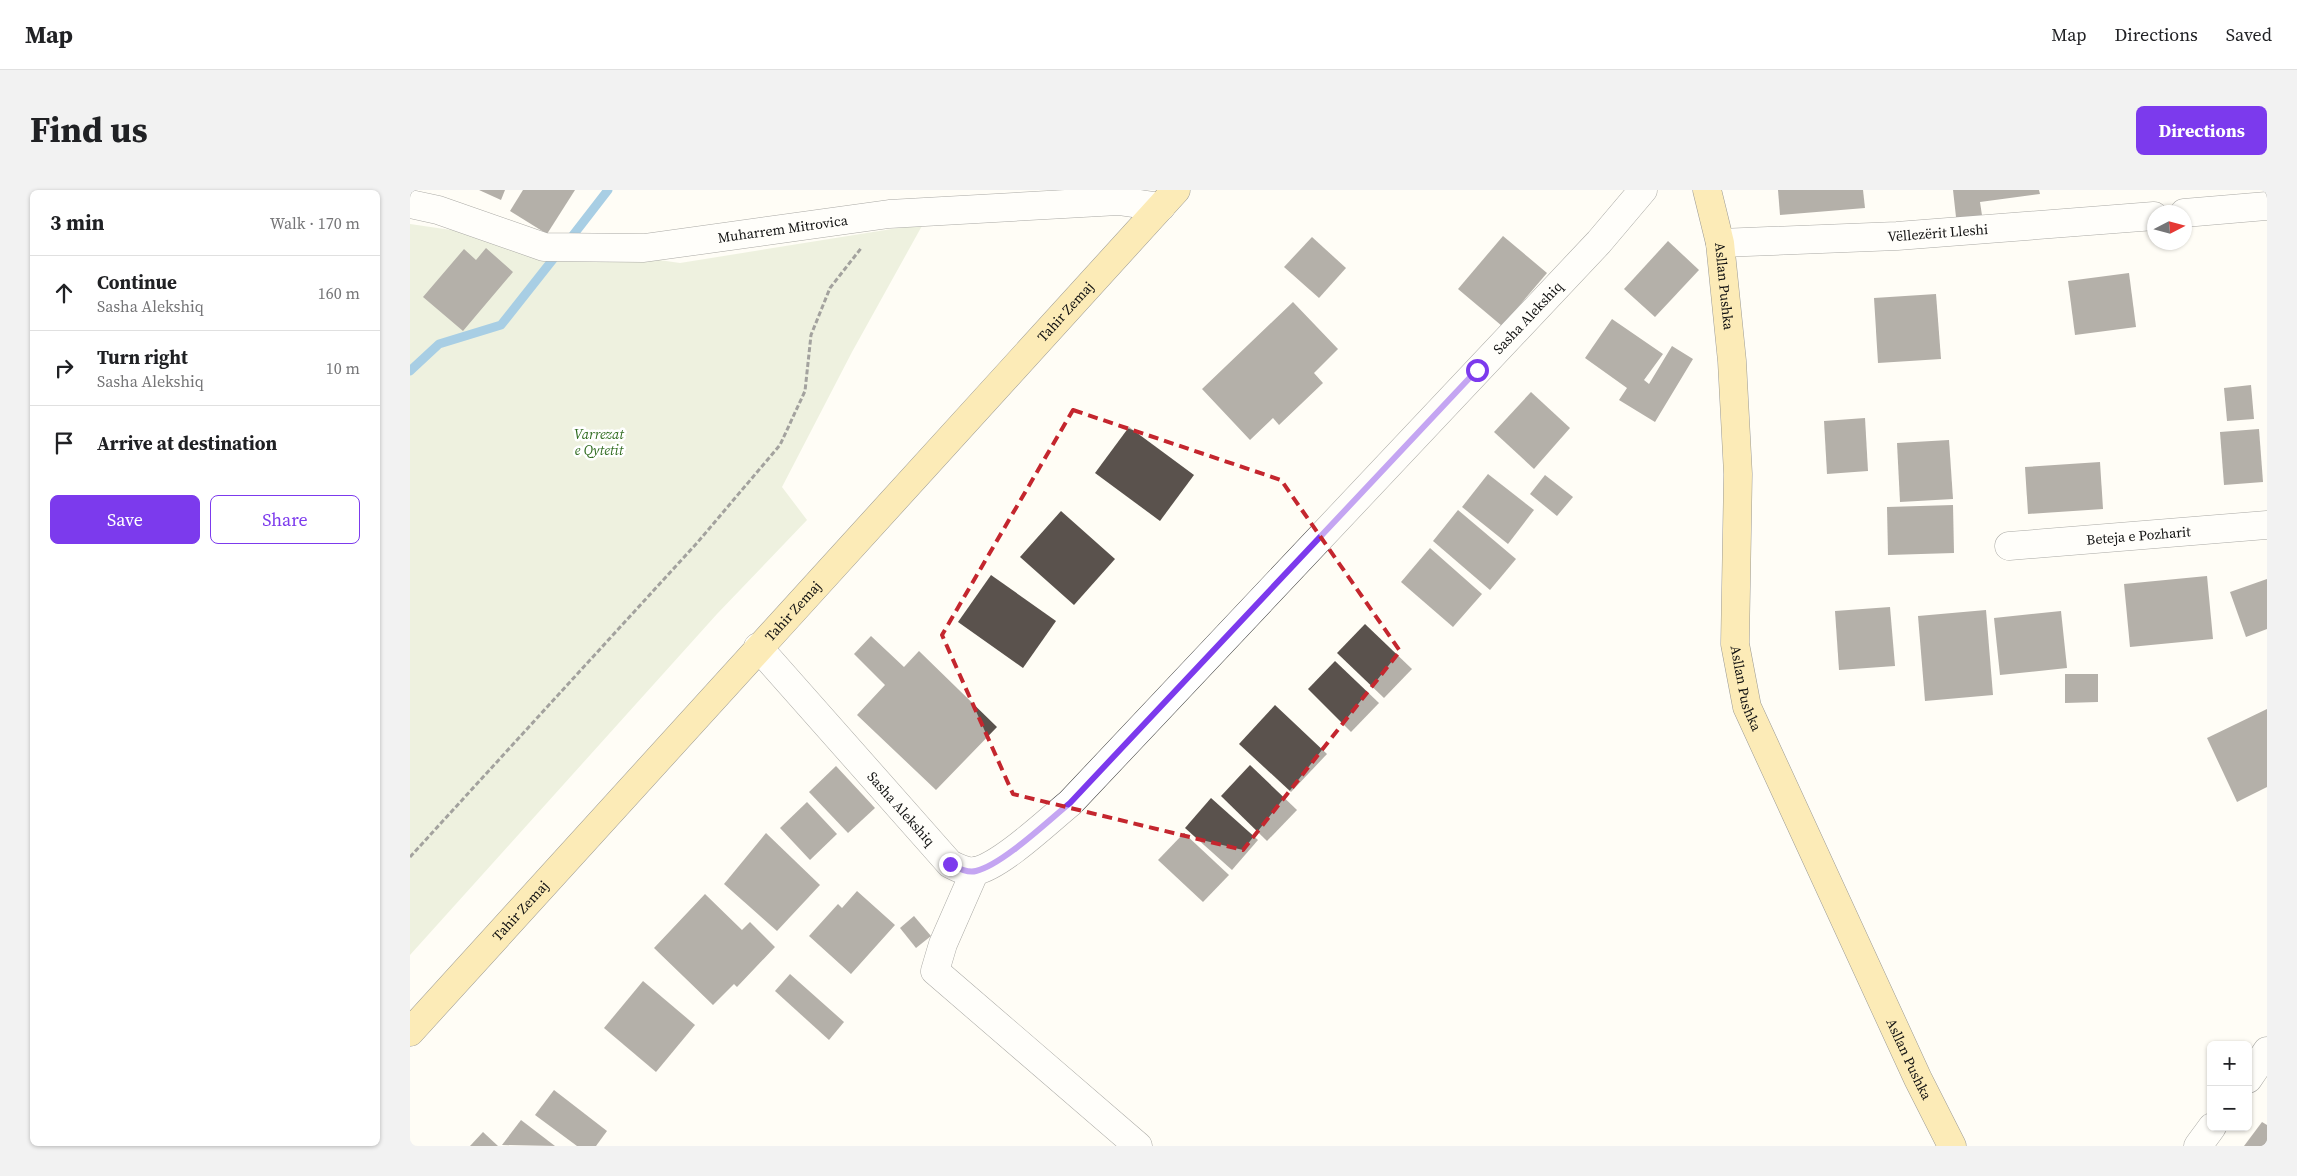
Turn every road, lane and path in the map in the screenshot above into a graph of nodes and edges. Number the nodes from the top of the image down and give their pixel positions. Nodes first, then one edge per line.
1 (1642, 190) edge
2 (1707, 190) edge
3 (1169, 199) edge
4 (410, 204) edge
5 (2267, 206) edge
6 (2192, 212) edge
7 (889, 214) junction
8 (2147, 217) edge
9 (1720, 244) junction
10 (2267, 525) edge
11 (2009, 546) dead end
12 (758, 648) junction
13 (410, 857) edge
14 (976, 871) junction
15 (410, 1032) edge
16 (2267, 1051) edge
17 (2252, 1073) edge
18 (2209, 1131) edge
19 (1138, 1146) edge
20 (1952, 1146) edge
21 (2198, 1146) edge

1 - 14 street, Sasha Alekshiq
2 - 9 main road, Asllan Pushka
3 - 7 street, Muharrem Mitrovica
3 - 12 main road, Tahir Zemaj
4 - 7 street, Muharrem Mitrovica
5 - 6 street
7 - 13 path
8 - 9 street, Vëllezërit Lleshi
9 - 20 main road, Asllan Pushka
10 - 11 street, Beteja e Pozharit
12 - 14 street, Sasha Alekshiq
12 - 15 main road, Tahir Zemaj
14 - 19 street
16 - 17 street
18 - 21 street

